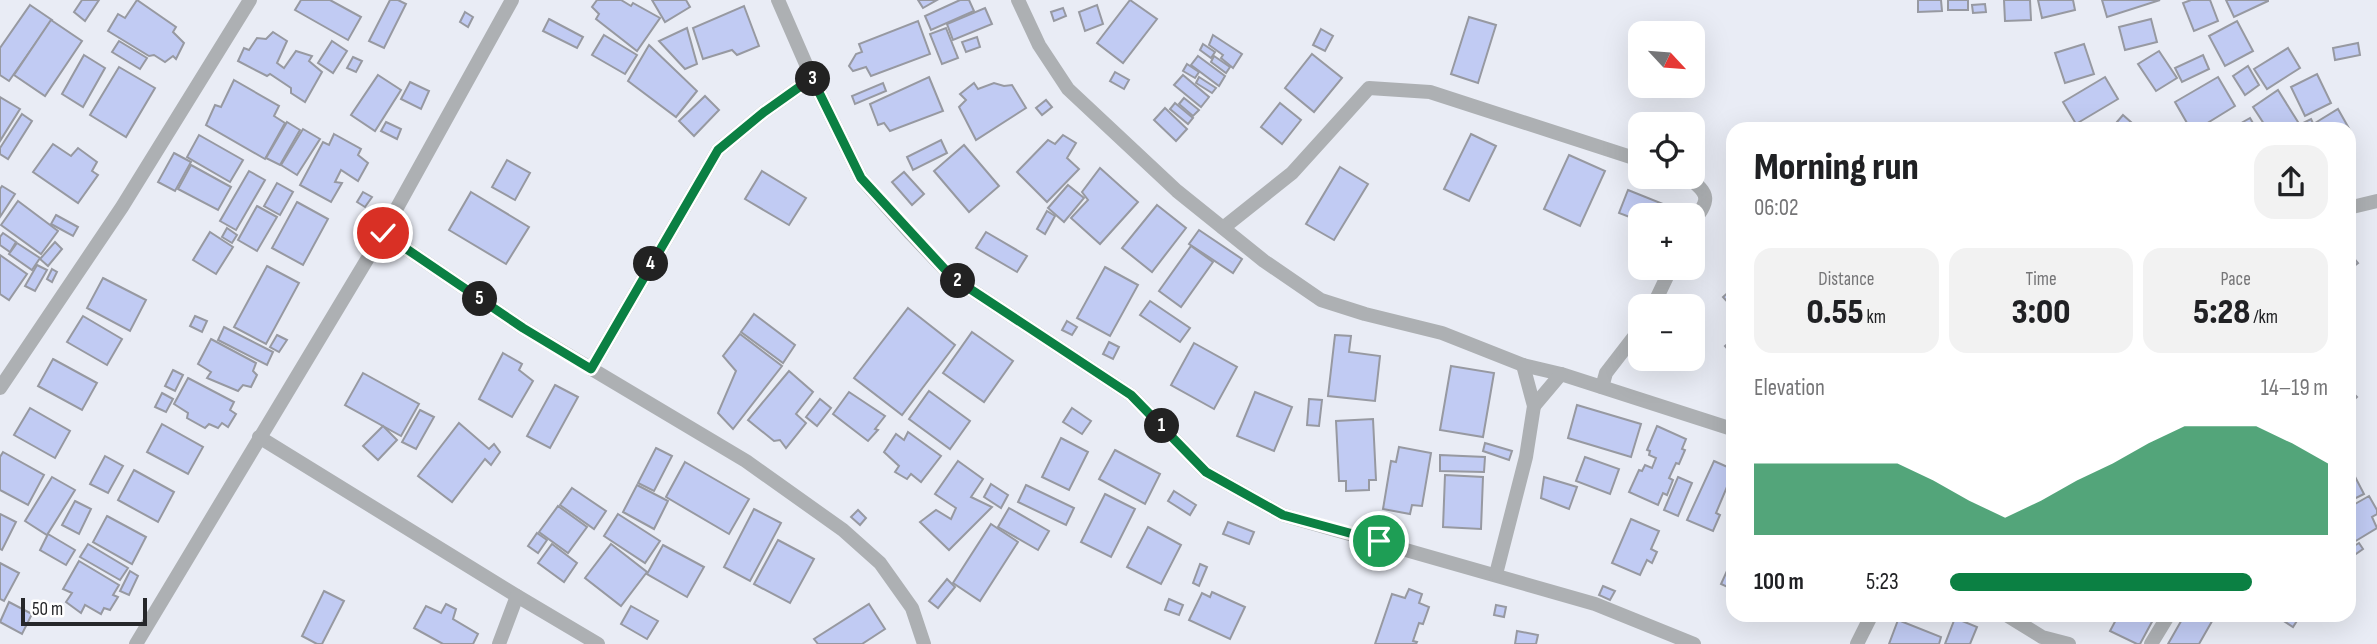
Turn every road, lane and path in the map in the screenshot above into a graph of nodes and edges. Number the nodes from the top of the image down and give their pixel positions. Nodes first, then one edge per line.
1 (250, 0) edge
2 (512, 0) edge
3 (778, 0) edge
4 (1018, 0) edge
5 (812, 78) junction
6 (1628, 156) edge
7 (2377, 201) edge
8 (2356, 206) edge
9 (1223, 228) junction
10 (383, 233) junction
11 (1628, 345) edge
12 (1523, 365) junction
13 (591, 369) junction
14 (1561, 374) junction
15 (1602, 387) junction
16 (0, 388) edge
17 (1534, 406) junction
18 (1726, 427) edge
19 (259, 437) junction
20 (1496, 574) junction
21 (516, 596) junction
22 (1868, 622) edge
23 (2018, 622) edge
24 (2164, 622) edge
25 (1671, 639) edge
26 (136, 644) edge
27 (499, 644) edge
28 (598, 644) edge
29 (924, 644) edge
30 (1694, 644) edge
31 (1857, 644) edge
32 (2069, 644) edge
33 (2151, 644) edge

1 - 16 street
2 - 10 street
3 - 5 street
4 - 9 street
5 - 13 street
5 - 20 street
6 - 9 street
7 - 8 street
9 - 12 street
10 - 13 street
10 - 19 street
11 - 15 street
12 - 14 street
12 - 17 street
13 - 29 street
14 - 15 street
14 - 17 street
15 - 18 street
17 - 20 street
19 - 21 street
19 - 26 street
20 - 25 street
21 - 27 street
21 - 28 street
22 - 31 street
23 - 32 street
24 - 33 street
25 - 30 street

